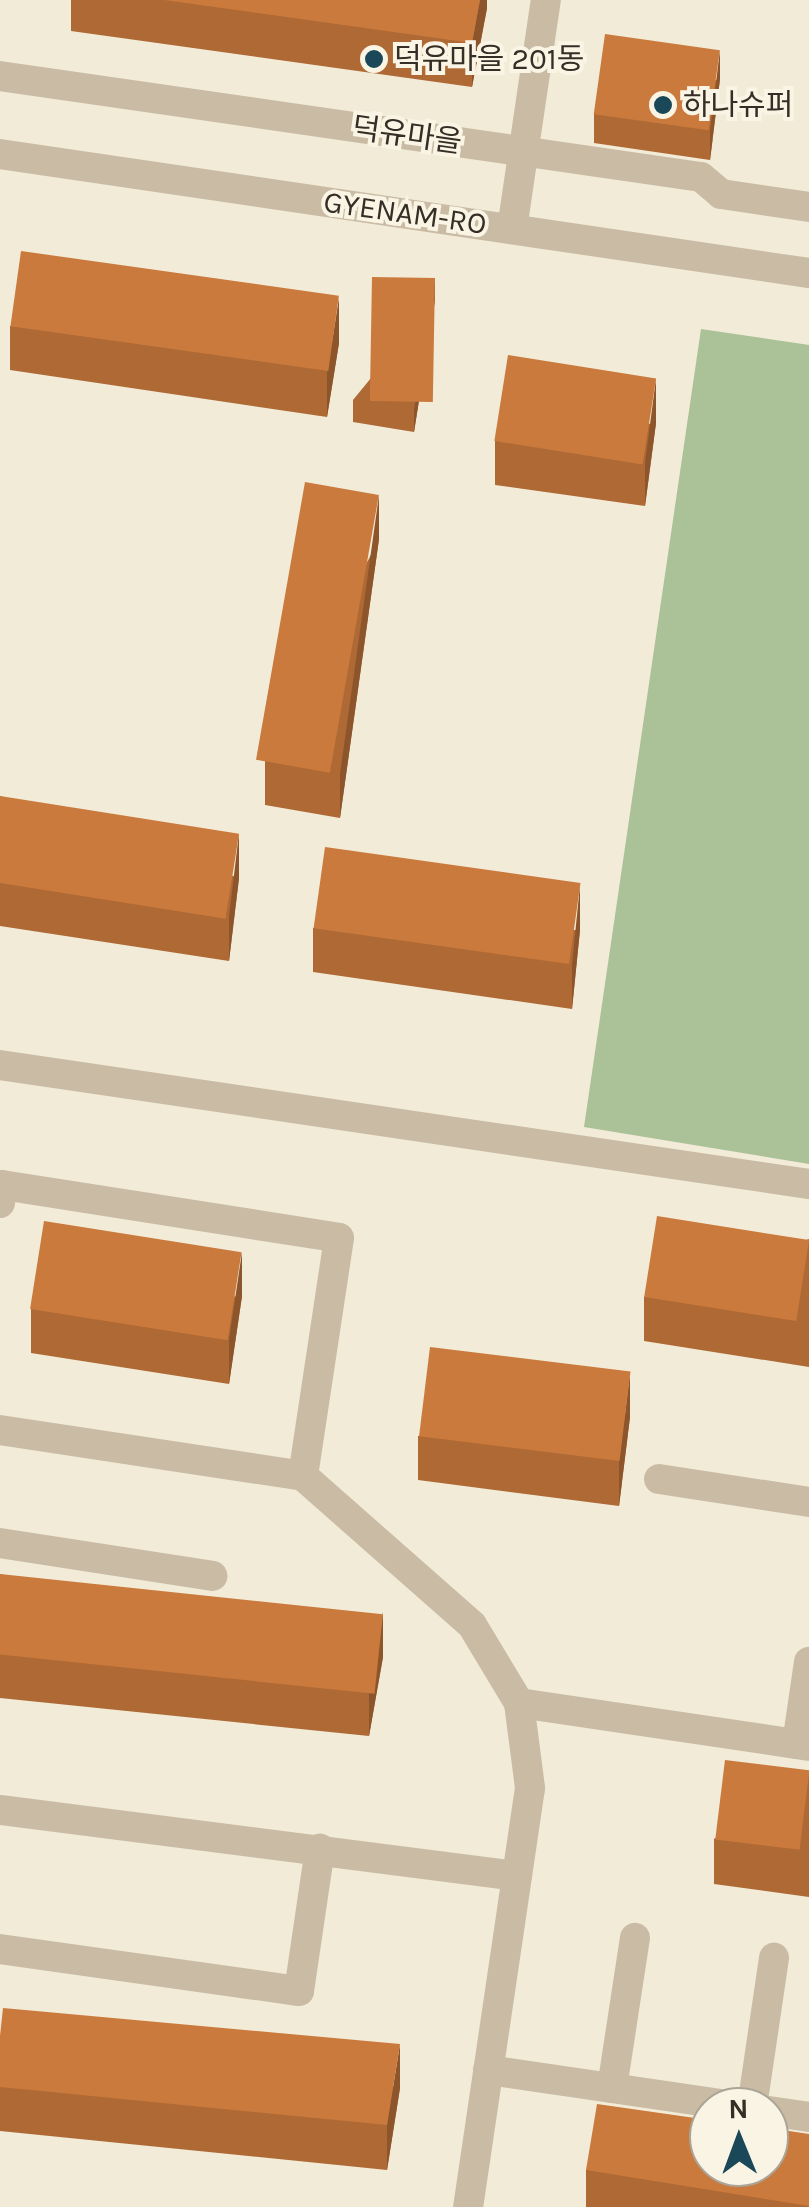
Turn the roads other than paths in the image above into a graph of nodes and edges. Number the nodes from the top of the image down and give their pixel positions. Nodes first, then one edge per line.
1 (546, 0) edge
2 (0, 76) edge
3 (523, 152) junction
4 (0, 154) edge
5 (809, 207) edge
6 (512, 229) junction
7 (809, 273) edge
8 (0, 1065) edge
9 (809, 1184) edge
10 (0, 1203) edge
11 (0, 1430) edge
12 (303, 1476) junction
13 (659, 1478) dead end
14 (809, 1502) edge
15 (0, 1543) edge
16 (212, 1576) dead end
17 (809, 1662) edge
18 (518, 1703) junction
19 (803, 1745) edge
20 (0, 1810) edge
21 (320, 1849) junction
22 (517, 1876) junction
23 (635, 1938) dead end
24 (0, 1950) edge
25 (774, 1958) dead end
26 (488, 2070) junction
27 (755, 2087) edge
28 (612, 2088) junction
29 (689, 2099) edge
30 (468, 2207) edge

1 - 3 street
2 - 3 street, 덕유마을
3 - 5 street, 덕유마을
3 - 6 street
4 - 6 street, GYENAM-RO
6 - 7 street, GYENAM-RO
8 - 9 street
10 - 12 street
11 - 12 street
12 - 18 street
13 - 14 street
15 - 16 street
17 - 19 street
18 - 19 street
18 - 22 street
20 - 21 street
21 - 22 street
21 - 24 street
22 - 26 street
23 - 28 street
25 - 27 street
26 - 28 street
26 - 30 street
28 - 29 street

